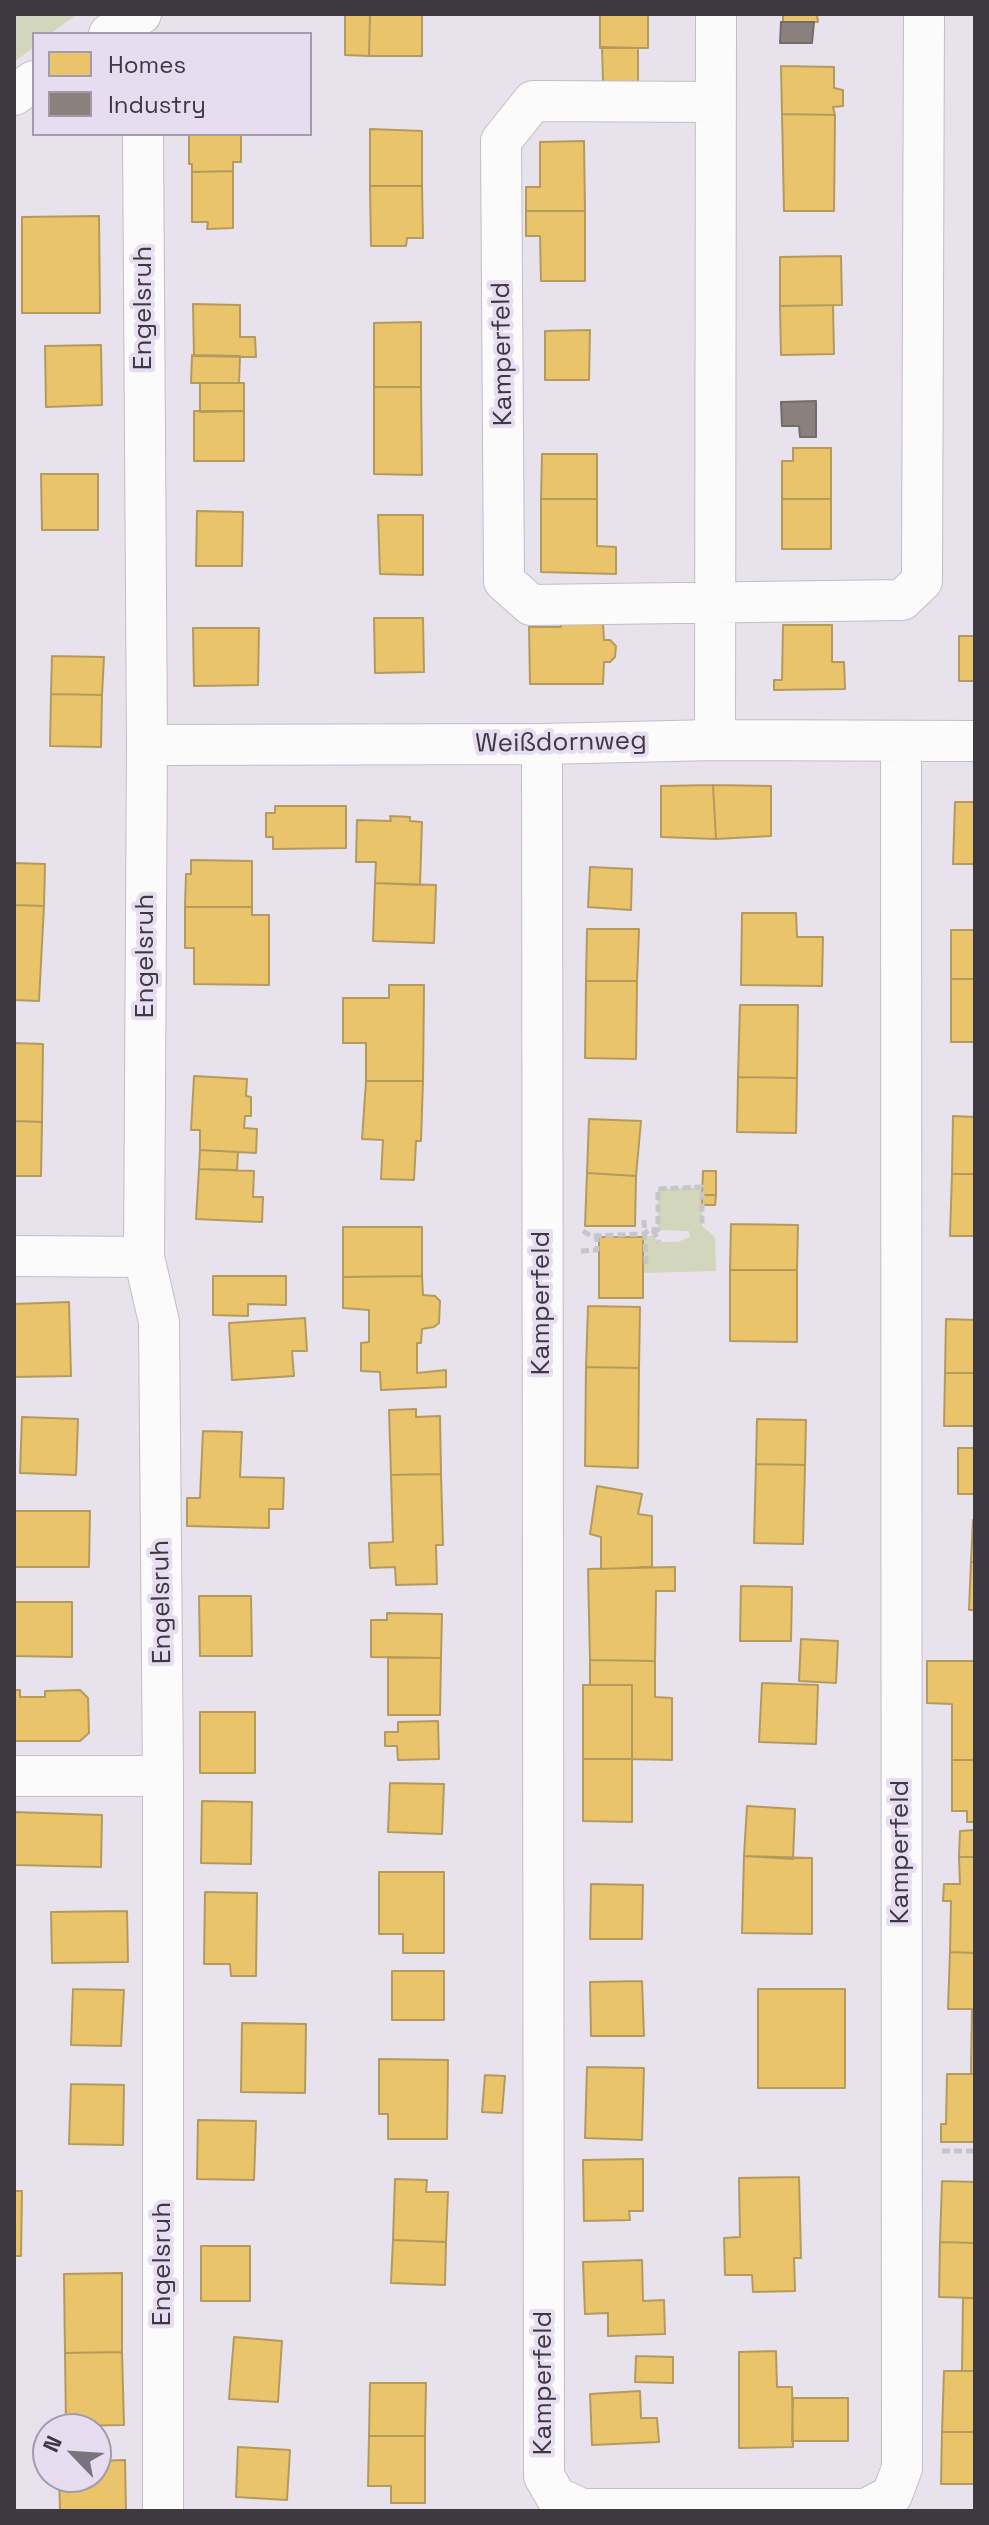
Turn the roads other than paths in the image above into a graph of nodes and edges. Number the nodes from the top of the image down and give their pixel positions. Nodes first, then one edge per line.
1 (716, 14) edge
2 (924, 14) edge
3 (32, 82) edge
4 (14, 95) edge
5 (716, 102) junction
6 (143, 136) edge
7 (716, 602) junction
8 (715, 740) junction
9 (901, 741) junction
10 (975, 741) edge
11 (542, 744) junction
12 (147, 745) junction
13 (14, 1256) edge
14 (144, 1257) junction
15 (14, 1776) edge
16 (163, 1776) junction
17 (163, 2511) edge

1 - 5 street
2 - 7 street, Kamperfeld
3 - 4 street
5 - 7 street
5 - 7 street, Kamperfeld
6 - 12 street, Engelsruh
7 - 8 street
8 - 9 street, Weißdornweg
8 - 11 street, Weißdornweg
9 - 10 street, Weißdornweg
9 - 11 street, Kamperfeld
11 - 12 street, Weißdornweg
12 - 14 street, Engelsruh
13 - 14 street
14 - 16 street, Engelsruh
15 - 16 street
16 - 17 street, Engelsruh

